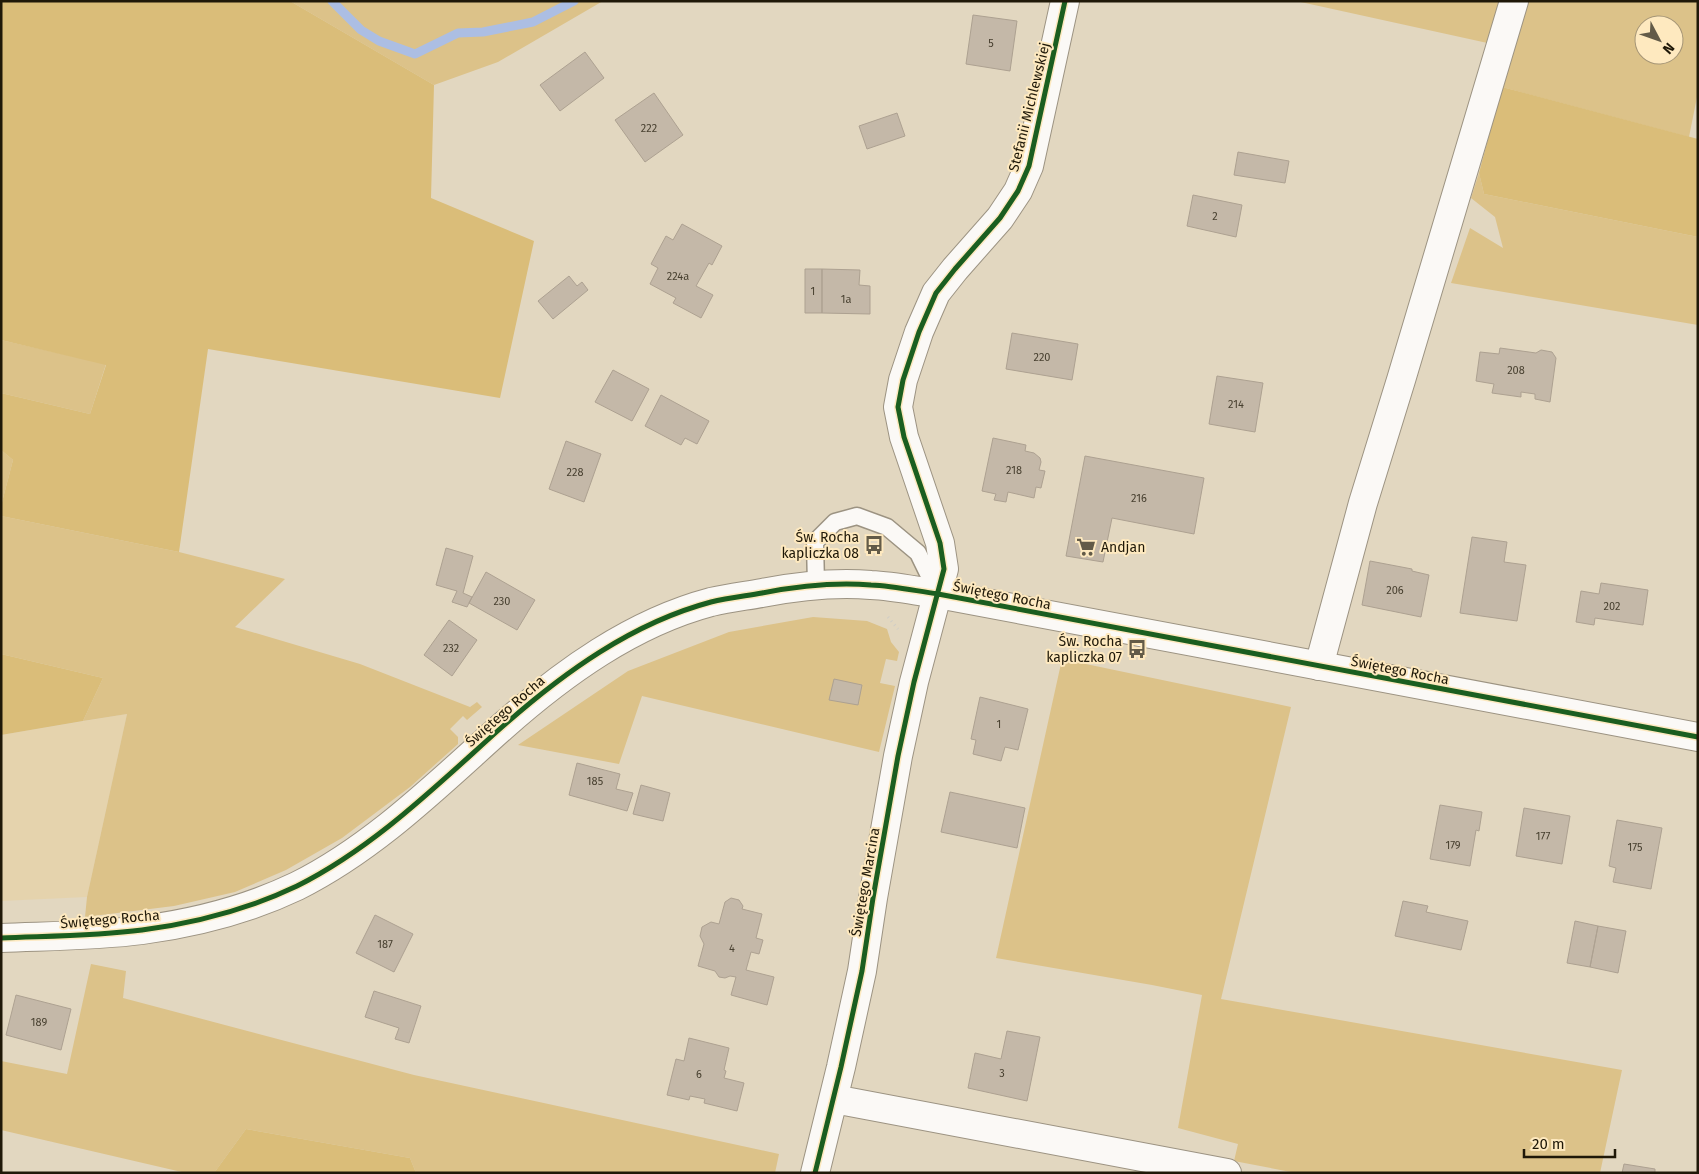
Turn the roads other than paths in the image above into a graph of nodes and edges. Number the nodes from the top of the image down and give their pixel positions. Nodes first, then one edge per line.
1 (1065, 1) edge
2 (1514, 1) edge
3 (816, 585) junction
4 (938, 594) junction
5 (1319, 666) junction
6 (1698, 737) edge
7 (1, 938) edge
8 (834, 1099) junction
9 (815, 1173) edge
10 (1227, 1173) edge

1 - 4 street, Stefanii Michlewskiej
2 - 5 street
3 - 4 street, Świętego Rocha
3 - 4 lane
3 - 7 street, Świętego Rocha
4 - 5 street, Świętego Rocha
4 - 8 street, Świętego Marcina
5 - 6 street, Świętego Rocha
8 - 9 street, Świętego Marcina
8 - 10 street

